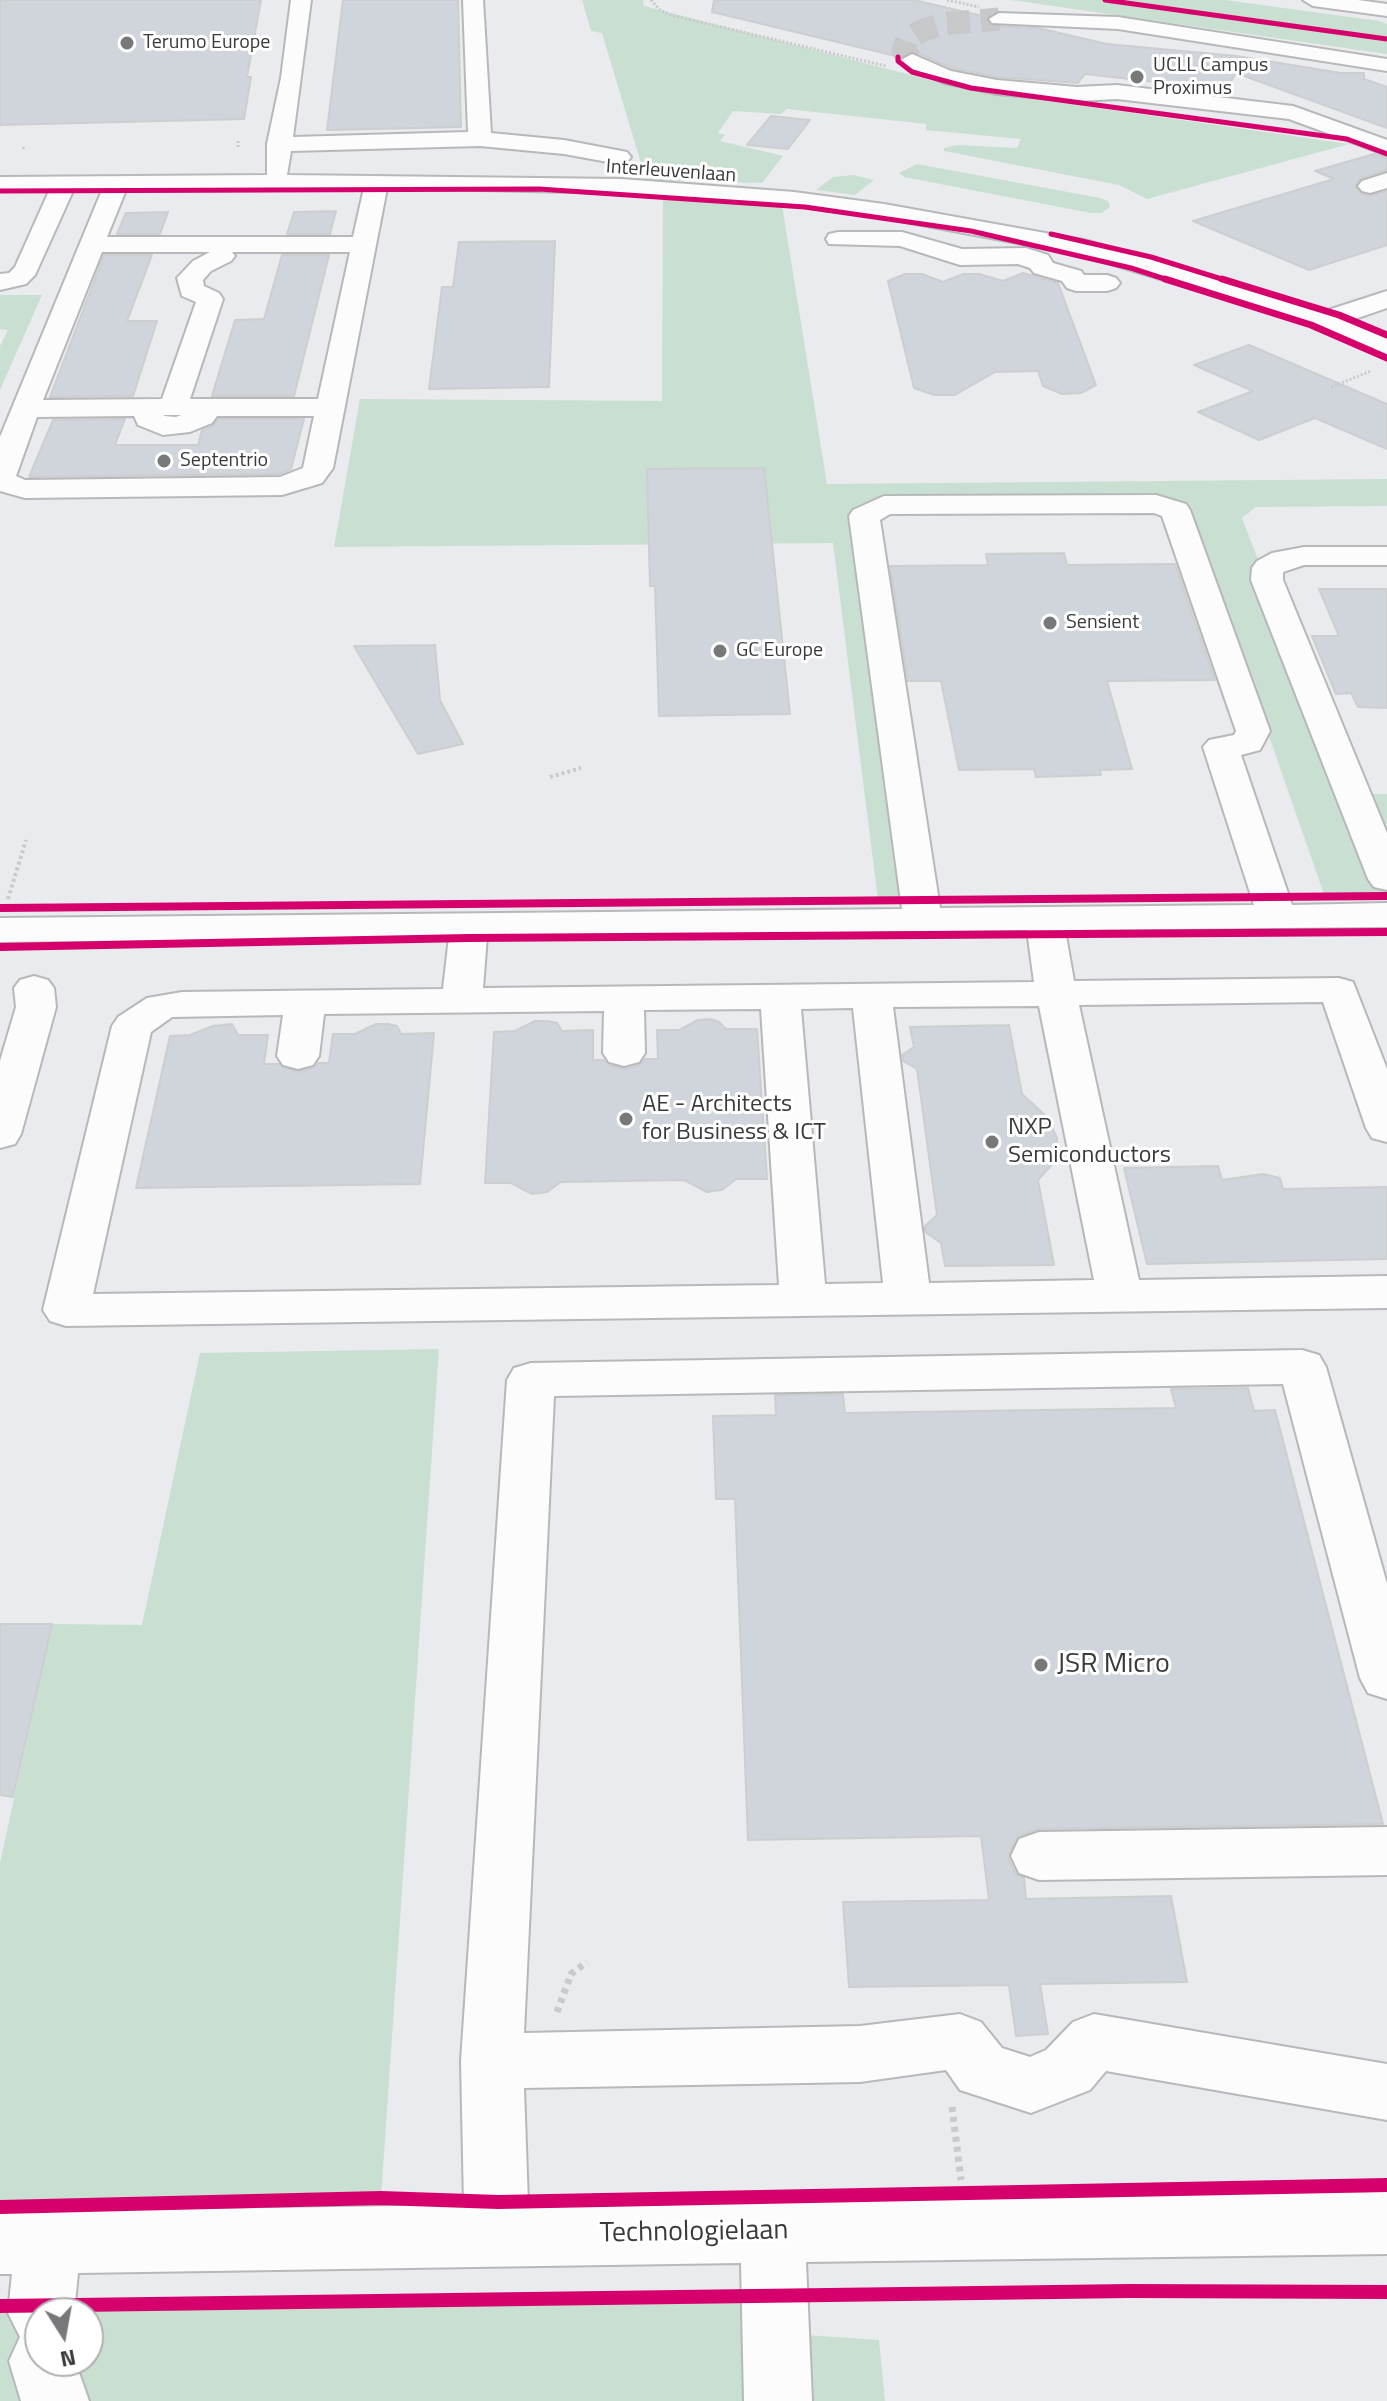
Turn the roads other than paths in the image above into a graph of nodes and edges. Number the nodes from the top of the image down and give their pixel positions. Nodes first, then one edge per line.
1 (301, 0) edge
2 (473, 0) edge
3 (1011, 0) tunnel mouth
4 (1132, 0) edge
5 (1313, 0) edge
6 (1362, 0) edge
7 (1387, 9) edge
8 (999, 19) tunnel mouth
9 (1387, 35) edge
10 (1387, 54) edge
11 (918, 64) road end
12 (1387, 65) edge
13 (1103, 72) dead end
14 (1027, 81) dead end
15 (1093, 94) junction
16 (1140, 95) junction
17 (480, 139) junction
18 (279, 144) junction
19 (1387, 148) edge
20 (619, 157) dead end
21 (275, 181) junction
22 (377, 181) junction
23 (217, 182) junction
24 (64, 183) junction
25 (117, 183) junction
26 (0, 184) edge
27 (240, 200) junction
28 (838, 239) dead end
29 (363, 244) junction
30 (91, 245) junction
31 (226, 271) junction
32 (0, 282) edge
33 (1107, 283) dead end
34 (1387, 299) edge
35 (1325, 320) junction
36 (1381, 358) edge
37 (176, 407) junction
38 (330, 408) junction
39 (25, 409) junction
40 (1387, 556) edge
41 (1387, 879) edge
42 (7, 913) edge
43 (1387, 915) edge
44 (1277, 916) junction
45 (1044, 919) junction
46 (923, 920) junction
47 (469, 925) junction
48 (34, 988) dead end
49 (1056, 993) junction
50 (872, 996) junction
51 (780, 997) junction
52 (624, 999) junction
53 (462, 1001) junction
54 (305, 1003) junction
55 (624, 1053) dead end
56 (298, 1056) dead end
57 (1387, 1128) edge
58 (0, 1134) edge
59 (1387, 1292) edge
60 (1120, 1296) junction
61 (908, 1298) junction
62 (803, 1300) junction
63 (1387, 1678) edge
64 (1387, 1851) edge
65 (1039, 1856) dead end
66 (492, 2061) junction
67 (1385, 2083) edge
68 (1387, 2223) edge
69 (773, 2231) junction
70 (497, 2237) junction
71 (24, 2242) edge
72 (37, 2297) edge
73 (47, 2377) edge
74 (769, 2391) edge
75 (55, 2401) edge

1 - 18 street
2 - 17 street
3 - 10 street
4 - 9 street
5 - 7 street
6 - 7 street
8 - 12 street
11 - 15 street
13 - 16 street
14 - 15 street
15 - 16 street
16 - 19 street
17 - 18 street
17 - 20 street
18 - 21 street
21 - 22 street, Interleuvenlaan
21 - 23 street, Interleuvenlaan
21 - 27 street
22 - 29 street
22 - 35 street, Interleuvenlaan
23 - 25 street, Interleuvenlaan
23 - 27 street
24 - 25 street, Interleuvenlaan
24 - 26 street, Interleuvenlaan
24 - 32 street
25 - 30 street
27 - 31 street
28 - 33 street
29 - 31 street
29 - 38 street
30 - 31 street
30 - 39 street
31 - 37 street
34 - 35 street
35 - 36 street, Interleuvenlaan
37 - 38 street
37 - 39 street
38 - 39 street
40 - 41 street
42 - 47 street
43 - 44 street
44 - 45 street
44 - 46 street
45 - 46 street
45 - 49 street
46 - 47 street
47 - 53 street
48 - 58 street
49 - 50 street
49 - 57 street
49 - 60 street
50 - 51 street
50 - 61 street
51 - 52 street
51 - 62 street
52 - 53 street
52 - 55 street
53 - 54 street
54 - 56 street
54 - 62 street
59 - 60 street
60 - 61 street
61 - 62 street
63 - 66 street
64 - 65 street
66 - 67 street
66 - 70 street
68 - 69 street, Technologielaan
69 - 70 street, Technologielaan
69 - 74 street
70 - 71 street, Technologielaan
71 - 72 street
73 - 75 street

